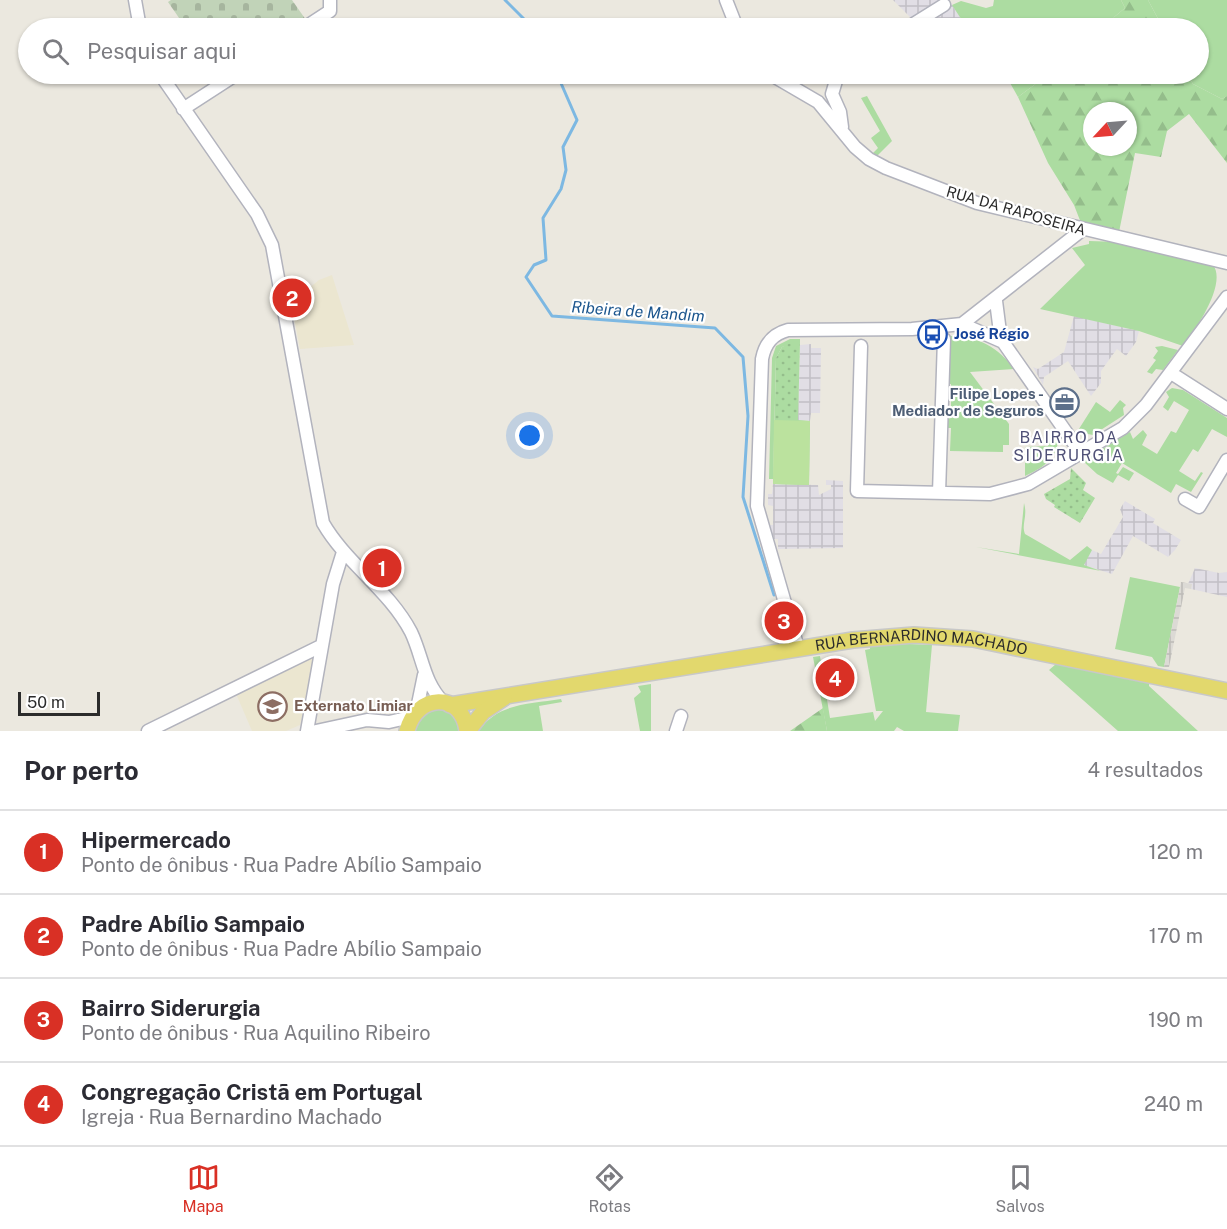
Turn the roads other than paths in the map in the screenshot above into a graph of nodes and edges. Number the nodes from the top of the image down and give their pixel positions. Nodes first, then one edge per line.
1 (135, 0) edge
2 (330, 0) edge
3 (726, 0) edge
4 (944, 5) dead end
5 (138, 18) edge
6 (319, 18) edge
7 (733, 18) edge
8 (923, 18) edge
9 (166, 84) edge
10 (222, 84) edge
11 (787, 84) edge
12 (835, 84) edge
13 (183, 110) junction
14 (843, 129) junction
15 (1082, 230) junction
16 (1227, 263) edge
17 (1227, 297) edge
18 (996, 300) junction
19 (962, 324) junction
20 (944, 339) dead end
21 (1001, 340) junction
22 (861, 346) dead end
23 (1171, 373) junction
24 (1227, 409) edge
25 (1080, 453) junction
26 (1227, 460) edge
27 (939, 493) junction
28 (1185, 499) dead end
29 (343, 552) junction
30 (321, 646) junction
31 (798, 648) junction
32 (424, 674) junction
33 (1227, 691) edge
34 (506, 697) junction
35 (447, 704) junction
36 (681, 716) dead end
37 (410, 724) edge
38 (148, 731) edge
39 (307, 731) edge
40 (316, 731) edge
41 (467, 731) edge
42 (676, 731) edge

1 - 5 street
2 - 6 street
3 - 7 street
4 - 8 street
9 - 13 street
10 - 13 street
11 - 14 street, RUA DA RAPOSEIRA
12 - 14 street
13 - 29 street
14 - 15 street, RUA DA RAPOSEIRA
15 - 16 street, RUA DA RAPOSEIRA
15 - 18 street
17 - 23 street
18 - 19 street
18 - 21 street
19 - 21 street
19 - 31 street
20 - 27 street
21 - 25 street
22 - 27 street
23 - 24 street
23 - 25 street
25 - 27 street
26 - 28 street
29 - 30 street
29 - 32 street
30 - 38 street
30 - 39 street
31 - 33 main road, RUA BERNARDINO MACHADO
31 - 34 main road, RUA BERNARDINO MACHADO
32 - 35 street
32 - 37 street
34 - 35 main road, RUA BERNARDINO MACHADO
34 - 41 main road, RUA BERNARDINO MACHADO
35 - 37 main road, RUA BERNARDINO MACHADO
35 - 41 main road
36 - 42 street
37 - 40 street

